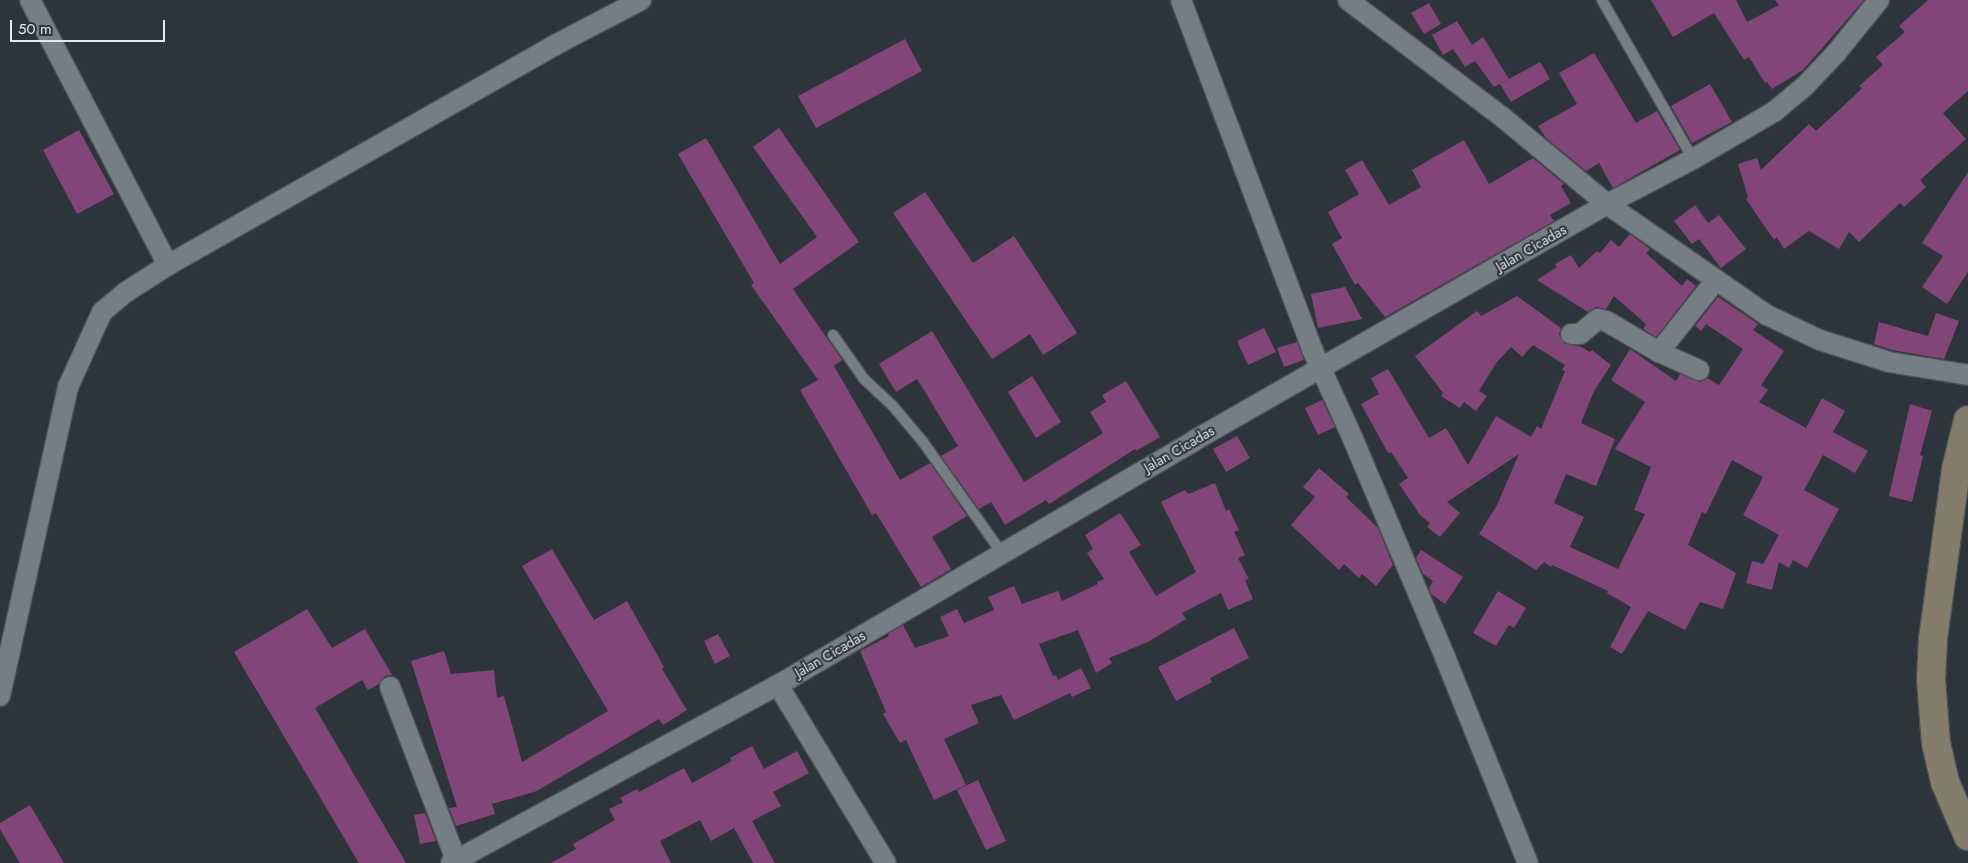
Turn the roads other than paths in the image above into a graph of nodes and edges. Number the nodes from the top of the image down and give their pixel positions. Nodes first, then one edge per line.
1 (30, 0) edge
2 (641, 0) edge
3 (1181, 0) edge
4 (1348, 0) edge
5 (1602, 0) edge
6 (1879, 0) edge
7 (1693, 159) junction
8 (1607, 204) junction
9 (168, 265) junction
10 (1716, 280) junction
11 (1571, 334) dead end
12 (833, 335) dead end
13 (1659, 352) junction
14 (1321, 368) junction
15 (1699, 370) dead end
16 (1968, 375) edge
17 (1968, 420) edge
18 (1002, 553) junction
19 (778, 685) junction
20 (390, 687) dead end
21 (0, 696) edge
22 (1968, 836) edge
23 (453, 862) edge
24 (886, 863) edge
25 (1528, 863) edge

1 - 9 street
2 - 9 street
3 - 14 street
4 - 8 street
5 - 7 lane
6 - 7 street, Jalan Cicadas
7 - 8 street, Jalan Cicadas
8 - 10 street
8 - 14 street, Jalan Cicadas
9 - 21 street
10 - 13 street
10 - 16 street
11 - 13 street
12 - 18 lane
13 - 15 street
14 - 18 street, Jalan Cicadas
14 - 25 street
17 - 22 main road
18 - 19 street, Jalan Cicadas
19 - 23 street, Jalan Cicadas
19 - 24 street
20 - 23 street

